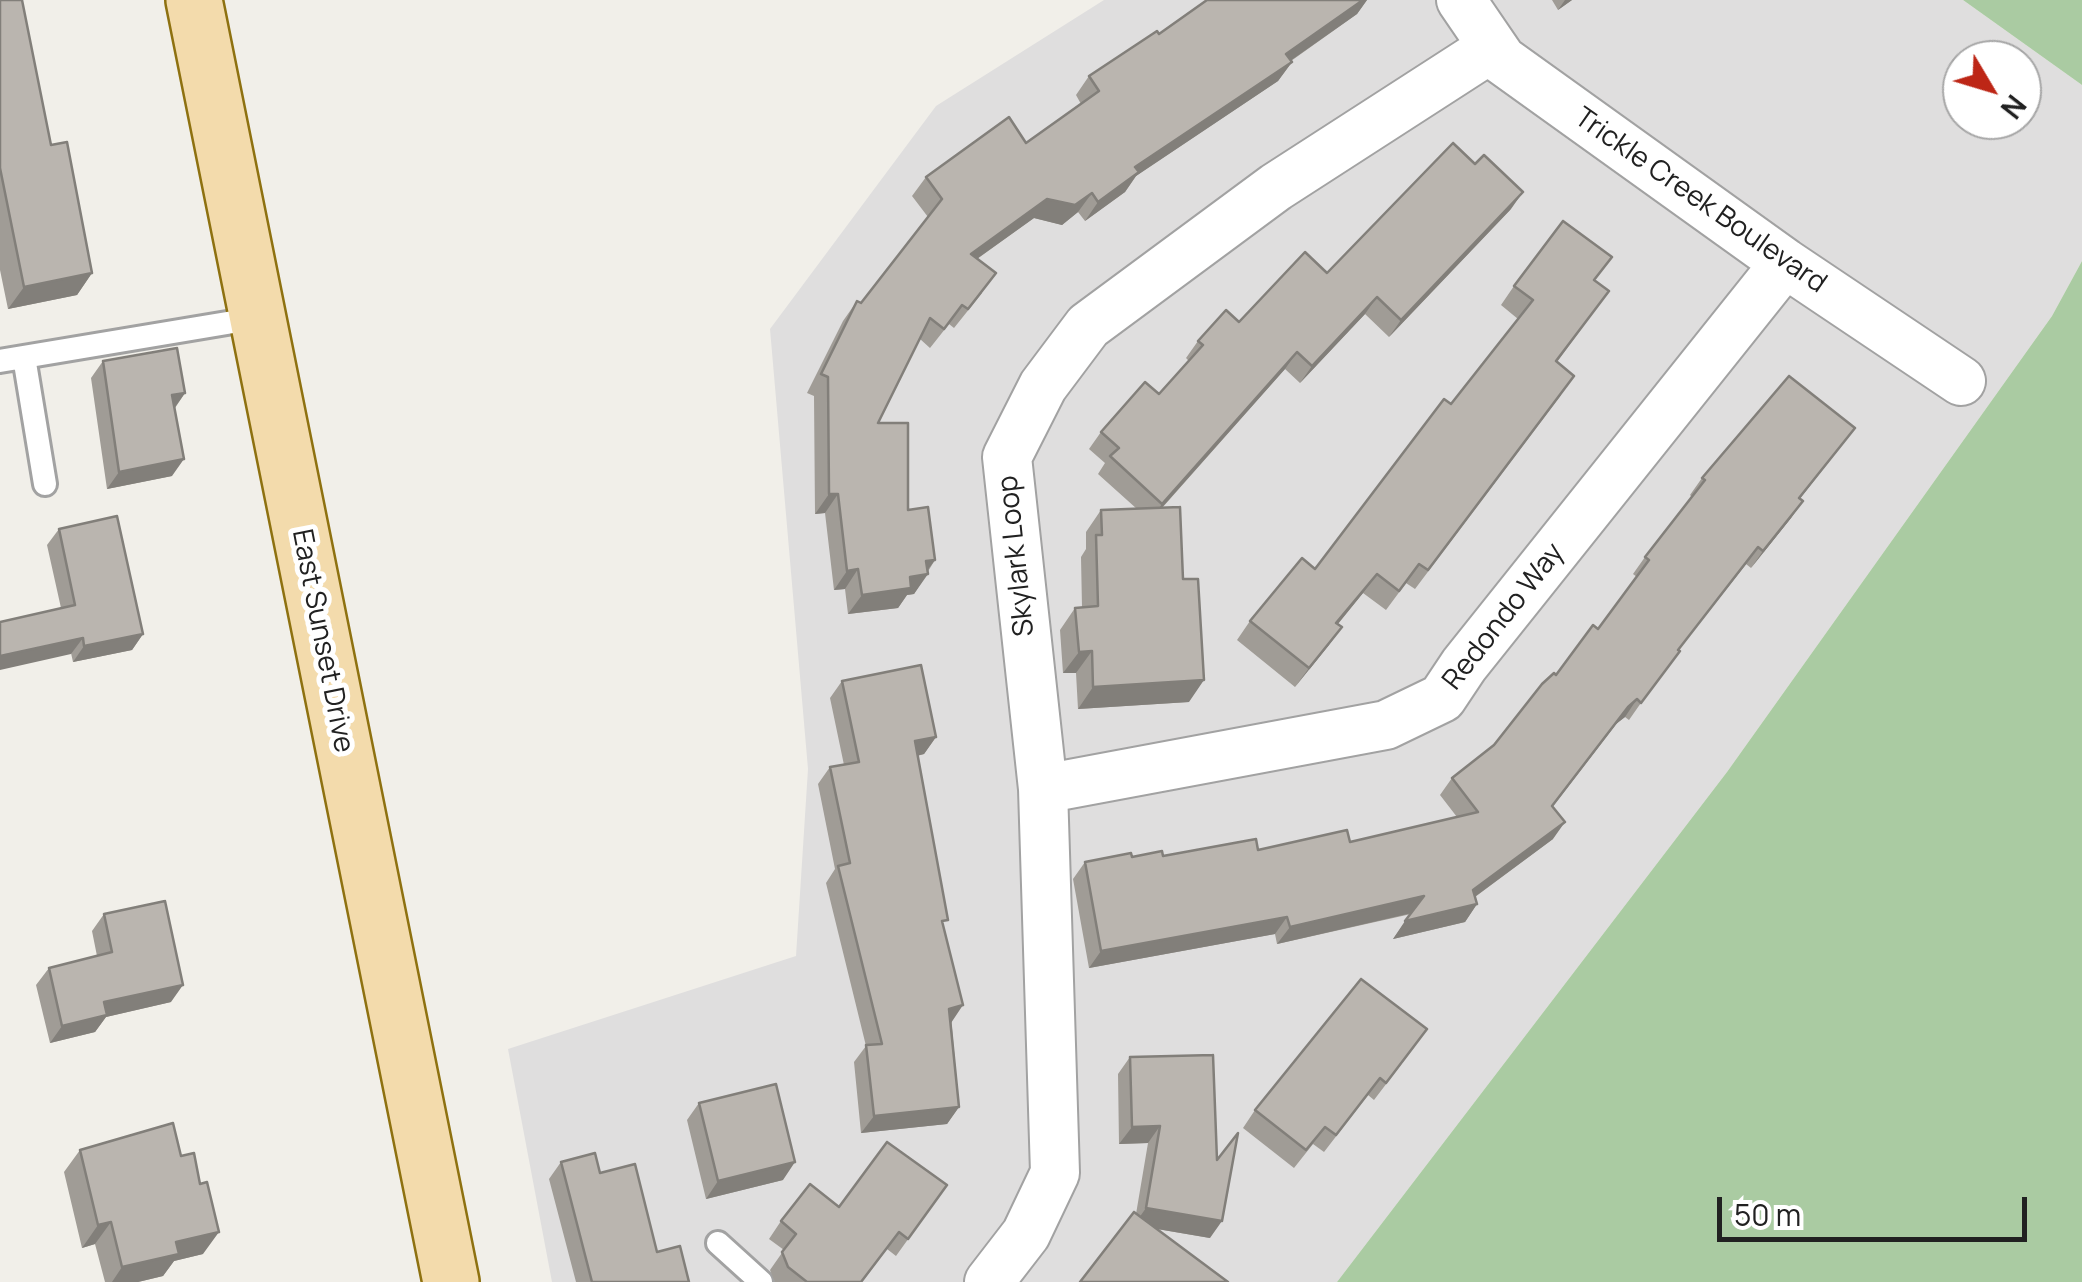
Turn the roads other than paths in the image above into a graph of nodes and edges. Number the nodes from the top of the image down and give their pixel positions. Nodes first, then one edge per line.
1 (194, 0) edge
2 (1461, 0) edge
3 (1493, 47) junction
4 (1785, 262) junction
5 (258, 318) junction
6 (24, 356) junction
7 (0, 360) edge
8 (1960, 381) dead end
9 (45, 484) dead end
10 (1043, 789) junction
11 (718, 1243) dead end
12 (451, 1282) edge
13 (761, 1282) edge
14 (989, 1282) edge

1 - 5 main road, East Sunset Drive
2 - 3 street, Trickle Creek Boulevard
3 - 4 street, Trickle Creek Boulevard
3 - 10 street, Skylark Loop
4 - 8 street, Trickle Creek Boulevard
4 - 10 street, Redondo Way
5 - 6 lane
5 - 12 main road, East Sunset Drive
6 - 7 lane
6 - 9 lane
10 - 14 street, Skylark Loop
11 - 13 lane

